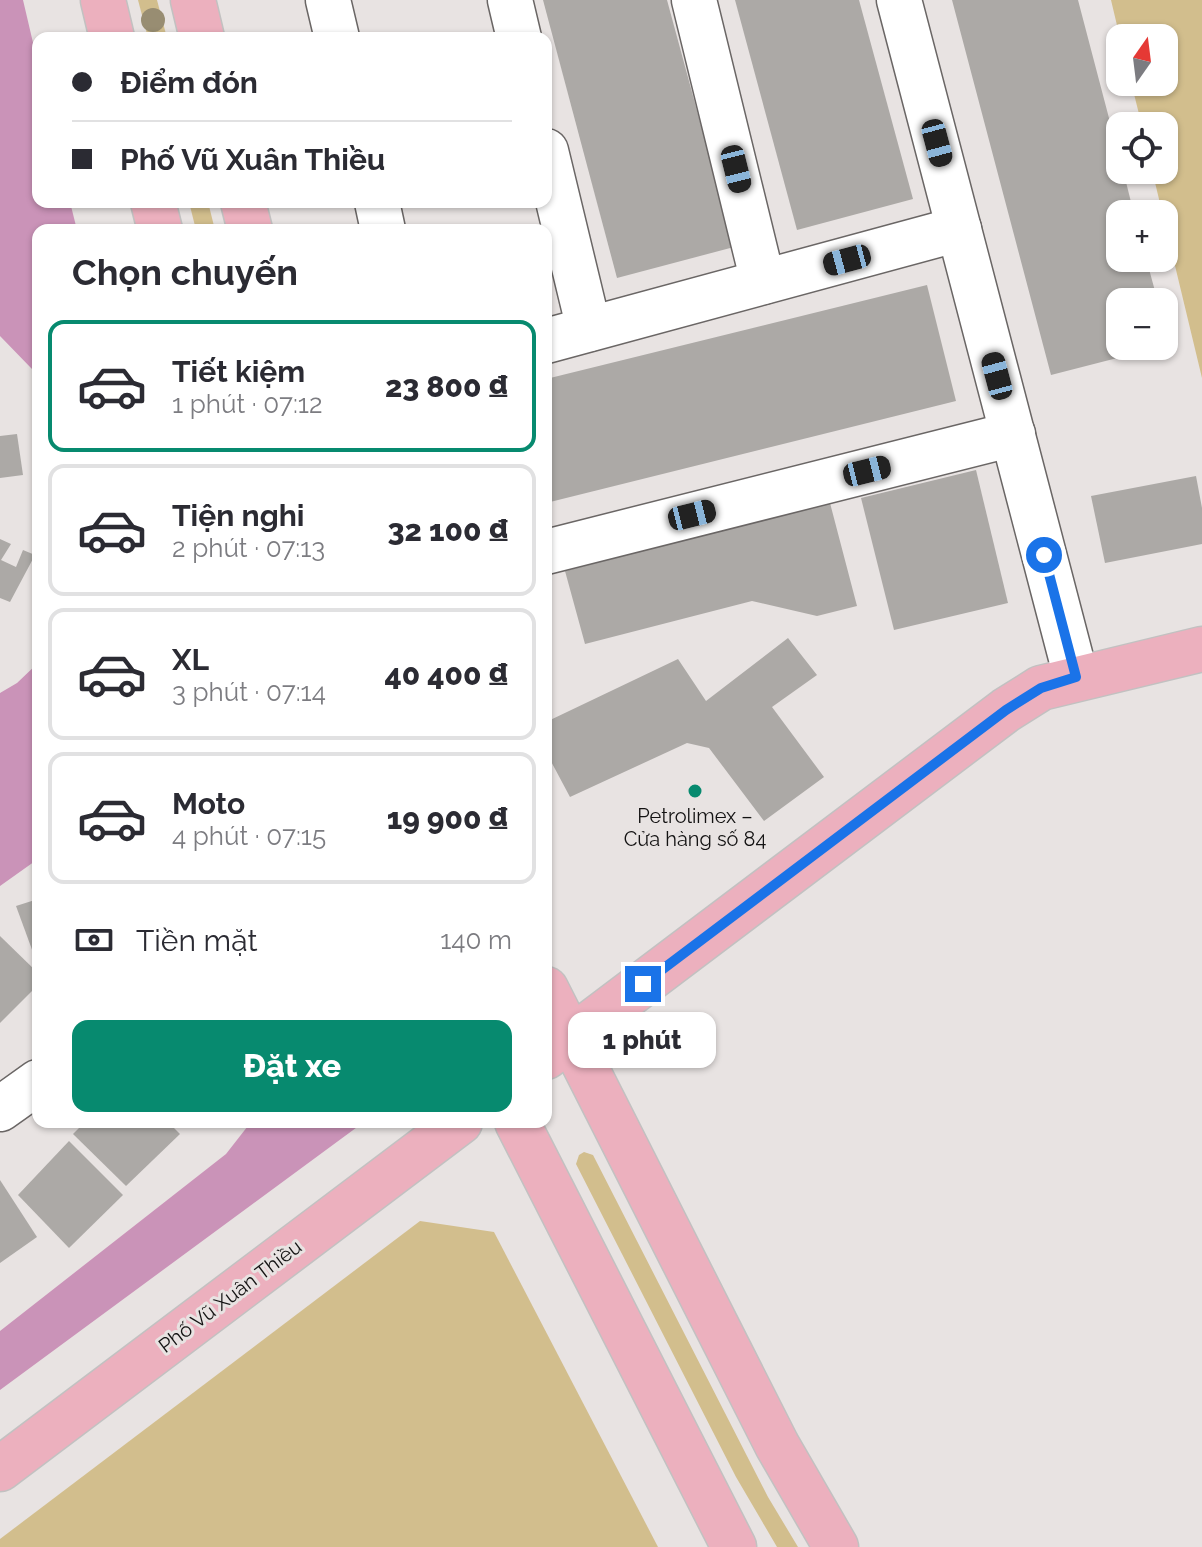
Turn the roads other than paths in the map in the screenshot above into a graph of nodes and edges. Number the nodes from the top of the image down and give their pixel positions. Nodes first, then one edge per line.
1 (103, 0) edge
2 (193, 0) edge
3 (328, 0) edge
4 (510, 0) edge
5 (694, 0) edge
6 (899, 0) edge
7 (111, 32) edge
8 (201, 32) edge
9 (336, 32) edge
10 (518, 32) edge
11 (552, 176) edge
12 (959, 229) junction
13 (763, 282) junction
14 (589, 329) junction
15 (552, 339) edge
16 (1013, 434) junction
17 (552, 550) edge
18 (1202, 649) edge
19 (1076, 677) junction
20 (552, 1016) edge
21 (559, 1048) edge
22 (32, 1086) edge
23 (0, 1109) edge
24 (452, 1128) edge
25 (520, 1128) edge
26 (0, 1469) edge
27 (734, 1547) edge
28 (836, 1547) edge

1 - 7 main road
2 - 8 main road
3 - 9 street
4 - 10 street
5 - 13 street
6 - 12 street
11 - 14 street
12 - 13 street
12 - 16 street
13 - 14 street
14 - 15 street
16 - 17 street
16 - 19 street
18 - 19 main road
19 - 21 main road
20 - 21 main road
21 - 28 main road
22 - 23 street
24 - 26 main road, Phố Vũ Xuân Thiều
25 - 27 main road

